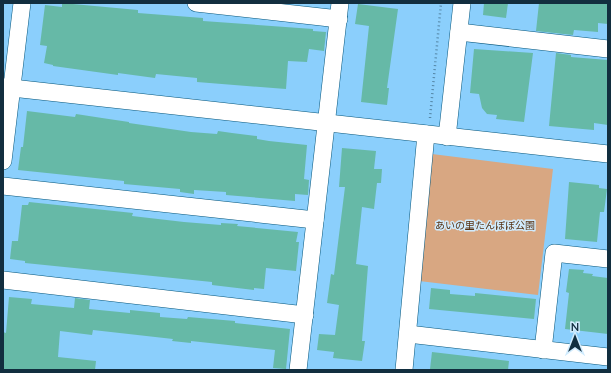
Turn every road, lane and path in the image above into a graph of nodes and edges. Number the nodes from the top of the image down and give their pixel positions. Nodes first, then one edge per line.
1 (22, 3) edge
2 (196, 3) edge
3 (441, 3) edge
4 (462, 3) edge
5 (339, 11) edge
6 (459, 32) junction
7 (608, 49) edge
8 (7, 87) edge
9 (326, 123) junction
10 (428, 128) junction
11 (447, 137) junction
12 (608, 154) edge
13 (3, 161) edge
14 (3, 186) edge
15 (315, 220) junction
16 (608, 259) edge
17 (3, 280) edge
18 (304, 315) junction
19 (408, 334) junction
20 (543, 350) junction
21 (608, 357) edge
22 (298, 370) edge
23 (404, 370) edge

1 - 8 street
2 - 5 street
3 - 10 path
4 - 6 street
5 - 9 street
6 - 7 street
6 - 11 street
8 - 9 street
8 - 13 street
9 - 10 street
9 - 15 street
10 - 11 street
10 - 19 street
11 - 12 street
14 - 15 street
15 - 18 street
16 - 20 street
17 - 18 street
18 - 22 street
19 - 20 street
19 - 23 street
20 - 21 street

